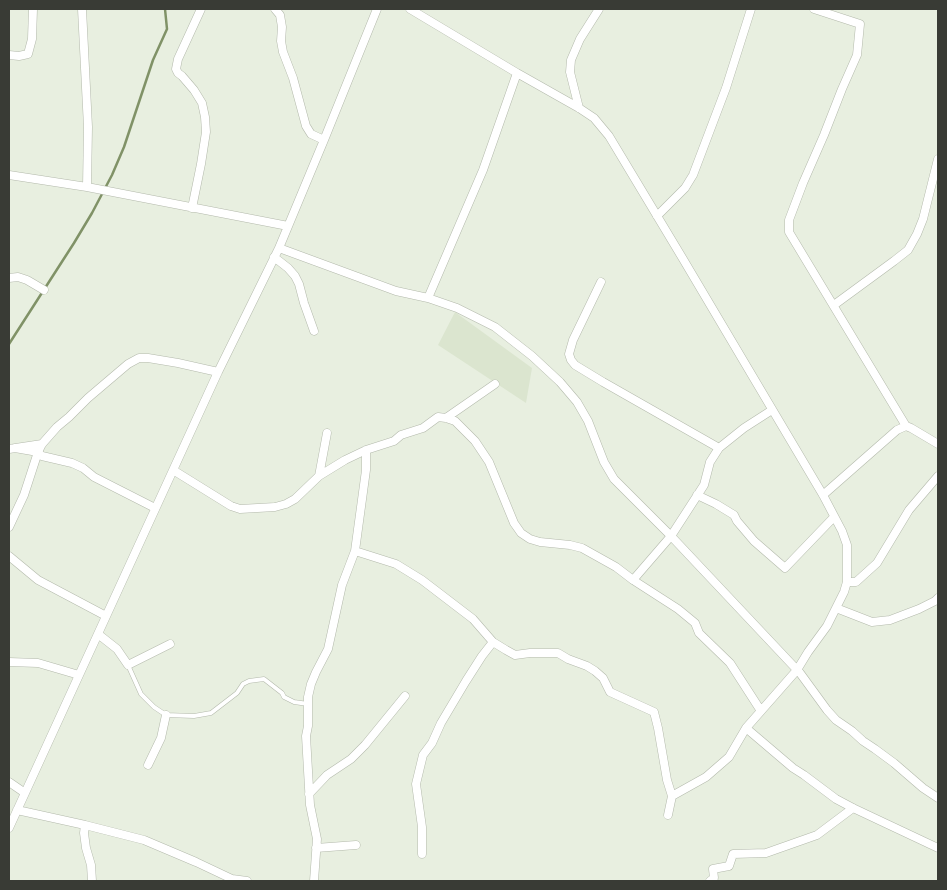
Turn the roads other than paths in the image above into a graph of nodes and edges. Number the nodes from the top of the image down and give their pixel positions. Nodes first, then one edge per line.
1 (33, 9) edge
2 (82, 9) edge
3 (201, 9) edge
4 (275, 9) edge
5 (377, 9) edge
6 (410, 9) edge
7 (598, 9) edge
8 (751, 9) edge
9 (814, 9) edge
10 (9, 55) edge
11 (517, 73) junction
12 (579, 108) junction
13 (324, 140) junction
14 (938, 159) edge
15 (9, 175) edge
16 (87, 187) junction
17 (192, 208) junction
18 (657, 216) junction
19 (288, 226) junction
20 (279, 248) junction
21 (274, 257) junction
22 (9, 278) edge
23 (601, 282) dead end
24 (44, 290) dead end
25 (428, 298) junction
26 (834, 305) junction
27 (314, 331) dead end
28 (218, 372) junction
29 (495, 384) dead end
30 (772, 410) junction
31 (446, 418) junction
32 (906, 426) junction
33 (327, 433) dead end
34 (42, 444) junction
35 (938, 444) edge
36 (719, 448) junction
37 (12, 449) edge
38 (366, 450) junction
39 (38, 452) junction
40 (173, 470) junction
41 (319, 476) junction
42 (938, 476) edge
43 (697, 495) junction
44 (823, 495) junction
45 (155, 508) junction
46 (834, 517) junction
47 (9, 527) edge
48 (671, 536) junction
49 (355, 551) junction
50 (9, 556) edge
51 (633, 580) junction
52 (847, 582) junction
53 (938, 598) edge
54 (836, 608) junction
55 (106, 616) junction
56 (98, 634) junction
57 (493, 642) junction
58 (170, 644) dead end
59 (9, 662) edge
60 (128, 665) junction
61 (797, 670) junction
62 (79, 675) junction
63 (405, 696) dead end
64 (308, 704) junction
65 (761, 711) junction
66 (166, 715) junction
67 (746, 728) junction
68 (148, 765) dead end
69 (9, 782) edge
70 (25, 793) junction
71 (309, 794) junction
72 (672, 796) junction
73 (938, 798) edge
74 (853, 808) junction
75 (17, 810) junction
76 (668, 815) dead end
77 (85, 825) junction
78 (9, 828) edge
79 (356, 845) dead end
80 (316, 848) junction
81 (938, 848) edge
82 (422, 854) dead end
83 (222, 879) edge
84 (92, 881) edge
85 (247, 881) edge
86 (314, 881) edge
87 (710, 881) edge

1 - 10 street
2 - 16 street
3 - 17 street
4 - 13 street
5 - 13 street
6 - 11 street
7 - 12 street
8 - 18 street
9 - 26 street
11 - 12 street
11 - 25 street
12 - 18 street
13 - 19 street
14 - 26 street
15 - 16 street
16 - 17 street
17 - 19 street
18 - 30 street
19 - 20 street
20 - 21 street
20 - 25 street
21 - 27 street
21 - 28 street
22 - 24 street
23 - 36 street
25 - 48 street
26 - 32 street
28 - 34 street
28 - 40 street
29 - 31 street
30 - 36 street
30 - 44 street
31 - 38 street
31 - 51 street
32 - 35 street
32 - 44 street
33 - 41 street
34 - 37 street
34 - 39 street
36 - 43 street
37 - 39 street
38 - 41 street
38 - 49 street
39 - 45 street
39 - 47 street
40 - 41 street
40 - 45 street
42 - 52 street
43 - 46 street
43 - 48 street
44 - 46 street
45 - 55 street
46 - 52 street
48 - 51 street
48 - 61 street
49 - 57 street
49 - 64 street
50 - 55 street
51 - 65 street
52 - 54 street
53 - 54 street
54 - 61 street
55 - 56 street
56 - 60 street
56 - 62 street
57 - 72 street
57 - 82 street
58 - 60 street
59 - 62 street
60 - 66 lane
61 - 65 street
61 - 73 street
62 - 70 street
63 - 71 street
64 - 66 lane
64 - 71 street
65 - 67 street
66 - 68 street
67 - 72 street
67 - 74 street
69 - 70 street
70 - 75 street
71 - 80 street
72 - 76 street
74 - 81 street
74 - 87 street
75 - 77 street
75 - 78 street
77 - 83 street
77 - 84 street
79 - 80 street
80 - 86 street
83 - 85 street

